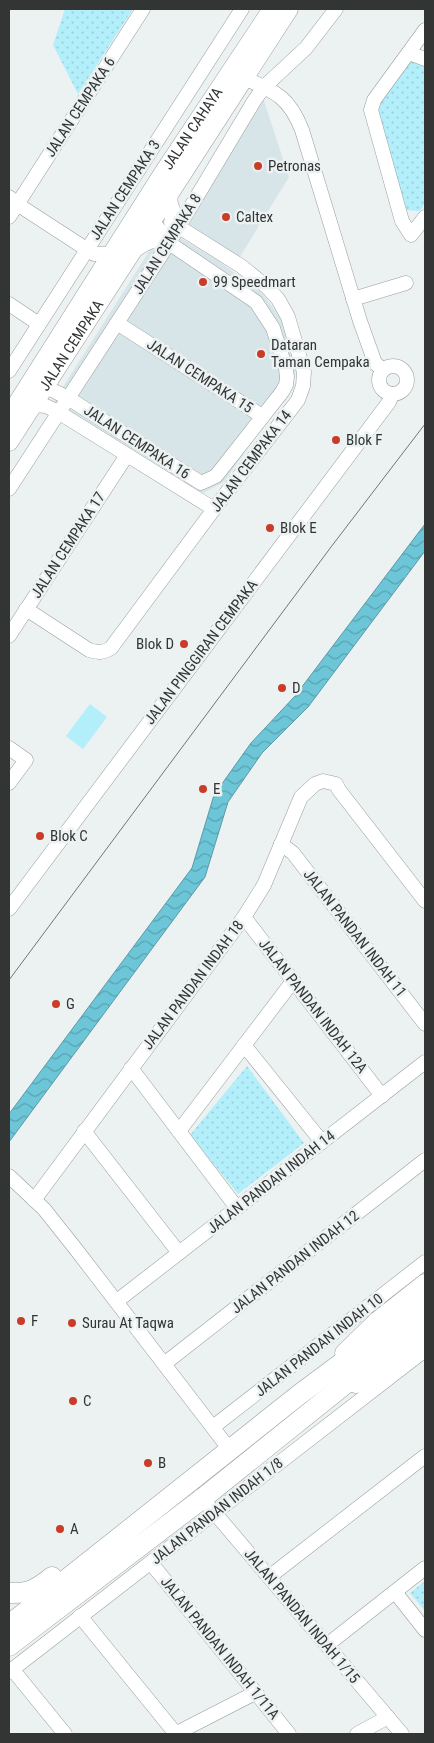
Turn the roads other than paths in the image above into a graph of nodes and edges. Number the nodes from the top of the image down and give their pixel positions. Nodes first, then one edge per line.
1 (143, 9) edge
2 (242, 9) edge
3 (272, 9) edge
4 (289, 9) edge
5 (336, 9) edge
6 (425, 30) edge
7 (409, 53) junction
8 (425, 59) edge
9 (244, 78) junction
10 (264, 87) junction
11 (161, 176) junction
12 (168, 195) junction
13 (13, 201) edge
14 (154, 216) junction
15 (9, 217) edge
16 (425, 217) edge
17 (178, 227) junction
18 (169, 243) junction
19 (134, 249) junction
20 (113, 251) junction
21 (91, 252) junction
22 (100, 273) junction
23 (406, 283) dead end
24 (353, 299) junction
25 (9, 304) edge
26 (116, 323) junction
27 (39, 324) junction
28 (383, 370) junction
29 (9, 371) edge
30 (44, 386) junction
31 (392, 394) junction
32 (68, 398) junction
33 (33, 405) junction
34 (58, 412) junction
35 (9, 416) edge
36 (262, 416) junction
37 (9, 442) edge
38 (127, 455) junction
39 (9, 488) edge
40 (214, 509) junction
41 (26, 609) junction
42 (9, 636) edge
43 (9, 748) edge
44 (9, 783) edge
45 (281, 844) junction
46 (425, 901) edge
47 (9, 909) edge
48 (244, 917) junction
49 (293, 981) junction
50 (425, 1024) edge
51 (244, 1045) junction
52 (425, 1062) edge
53 (131, 1068) junction
54 (382, 1096) junction
55 (179, 1131) junction
56 (84, 1132) junction
57 (322, 1142) junction
58 (425, 1160) edge
59 (9, 1176) edge
60 (34, 1200) junction
61 (237, 1208) junction
62 (179, 1253) junction
63 (425, 1262) edge
64 (425, 1283) edge
65 (117, 1301) junction
66 (425, 1301) edge
67 (425, 1320) edge
68 (425, 1335) edge
69 (425, 1350) edge
70 (164, 1364) junction
71 (300, 1394) junction
72 (314, 1409) junction
73 (213, 1427) junction
74 (230, 1450) junction
75 (425, 1456) edge
76 (185, 1486) junction
77 (209, 1505) junction
78 (111, 1556) junction
79 (151, 1563) junction
80 (425, 1568) edge
81 (269, 1577) junction
82 (395, 1592) junction
83 (9, 1593) edge
84 (80, 1616) junction
85 (9, 1625) edge
86 (425, 1630) edge
87 (327, 1645) junction
88 (9, 1646) edge
89 (10, 1670) edge
90 (255, 1693) junction
91 (388, 1718) junction
92 (65, 1734) edge
93 (176, 1734) edge
94 (289, 1734) edge
95 (356, 1734) edge
96 (402, 1734) edge

1 - 13 street, JALAN CEMPAKA 6
2 - 21 street, JALAN CEMPAKA 3
3 - 11 main road, JALAN CAHAYA
4 - 9 main road, JALAN CAHAYA
5 - 10 street, JALAN CEMPAKA 8
6 - 7 street
7 - 8 street
7 - 16 street
9 - 10 street
9 - 12 main road, JALAN CAHAYA
10 - 17 street, JALAN CEMPAKA 8
10 - 24 street
11 - 14 main road
11 - 20 main road, JALAN CAHAYA
12 - 14 main road, JALAN CAHAYA
12 - 17 main road
13 - 15 street, JALAN CEMPAKA 6
13 - 21 street
14 - 17 street, JALAN CEMPAKA 14
14 - 18 street, JALAN CEMPAKA 15
14 - 19 main road, JALAN CAHAYA
14 - 20 main road
17 - 18 street, JALAN CEMPAKA 8
17 - 40 street, JALAN CEMPAKA 14
18 - 19 main road
18 - 26 street, JALAN CEMPAKA 8
18 - 36 street, JALAN CEMPAKA 15
19 - 30 main road, JALAN CEMPAKA
20 - 21 street
20 - 22 main road, JALAN CEMPAKA
21 - 22 street
21 - 27 street, JALAN CEMPAKA 3
22 - 35 main road, JALAN CEMPAKA
23 - 24 street
24 - 28 street
25 - 27 street
26 - 32 street, JALAN CEMPAKA 8
26 - 36 street, JALAN CEMPAKA 15
27 - 29 street, JALAN CEMPAKA 3
28 - 31 street
28 - 31 street
30 - 32 street, JALAN CEMPAKA 16
30 - 33 main road, JALAN CEMPAKA
31 - 47 street, JALAN PINGGIRAN CEMPAKA
32 - 34 street, JALAN CEMPAKA 8
32 - 36 street, JALAN CEMPAKA 16
33 - 34 street, JALAN CEMPAKA 16
33 - 37 main road, JALAN CEMPAKA
34 - 38 street, JALAN CEMPAKA 16
34 - 39 street, JALAN CEMPAKA 8
38 - 40 street, JALAN CEMPAKA 16
38 - 41 street, JALAN CEMPAKA 17
40 - 41 street, JALAN CEMPAKA 14
41 - 42 street, JALAN CEMPAKA 17
43 - 44 street
45 - 46 street, JALAN PANDAN INDAH 18
45 - 48 street, JALAN PANDAN INDAH 18
45 - 50 street, JALAN PANDAN INDAH 11
48 - 49 street, JALAN PANDAN INDAH 12A
48 - 53 street, JALAN PANDAN INDAH 18
49 - 51 street
49 - 54 street, JALAN PANDAN INDAH 12A
51 - 55 street
51 - 57 street
52 - 54 street, JALAN PANDAN INDAH 14
53 - 55 street
53 - 56 street, JALAN PANDAN INDAH 18
54 - 57 street, JALAN PANDAN INDAH 14
55 - 61 street
56 - 60 street, JALAN PANDAN INDAH 18
56 - 62 street
57 - 61 street, JALAN PANDAN INDAH 14
58 - 70 street, JALAN PANDAN INDAH 12
59 - 60 street
60 - 65 street
61 - 62 street, JALAN PANDAN INDAH 14
62 - 65 street, JALAN PANDAN INDAH 14
63 - 73 street, JALAN PANDAN INDAH 10
64 - 71 main road
65 - 70 street
66 - 71 highway
67 - 72 highway
68 - 72 main road
69 - 77 street, JALAN PANDAN INDAH 1/8
70 - 73 street
71 - 74 highway
72 - 77 highway
73 - 74 street
74 - 76 highway
75 - 81 street
76 - 78 highway
76 - 83 highway
77 - 78 highway
77 - 79 street, JALAN PANDAN INDAH 1/8
77 - 81 street, JALAN PANDAN INDAH 1/15
78 - 85 highway
78 - 88 highway
79 - 84 street, JALAN PANDAN INDAH 1/8
79 - 90 street, JALAN PANDAN INDAH 1/11A
80 - 82 street
81 - 87 street, JALAN PANDAN INDAH 1/15
82 - 86 street
82 - 87 street
84 - 89 street, JALAN PANDAN INDAH 1/8
84 - 93 street
87 - 91 street, JALAN PANDAN INDAH 1/15
89 - 92 street
90 - 93 street
90 - 94 street, JALAN PANDAN INDAH 1/11A
91 - 95 street
91 - 96 street, JALAN PANDAN INDAH 1/15

